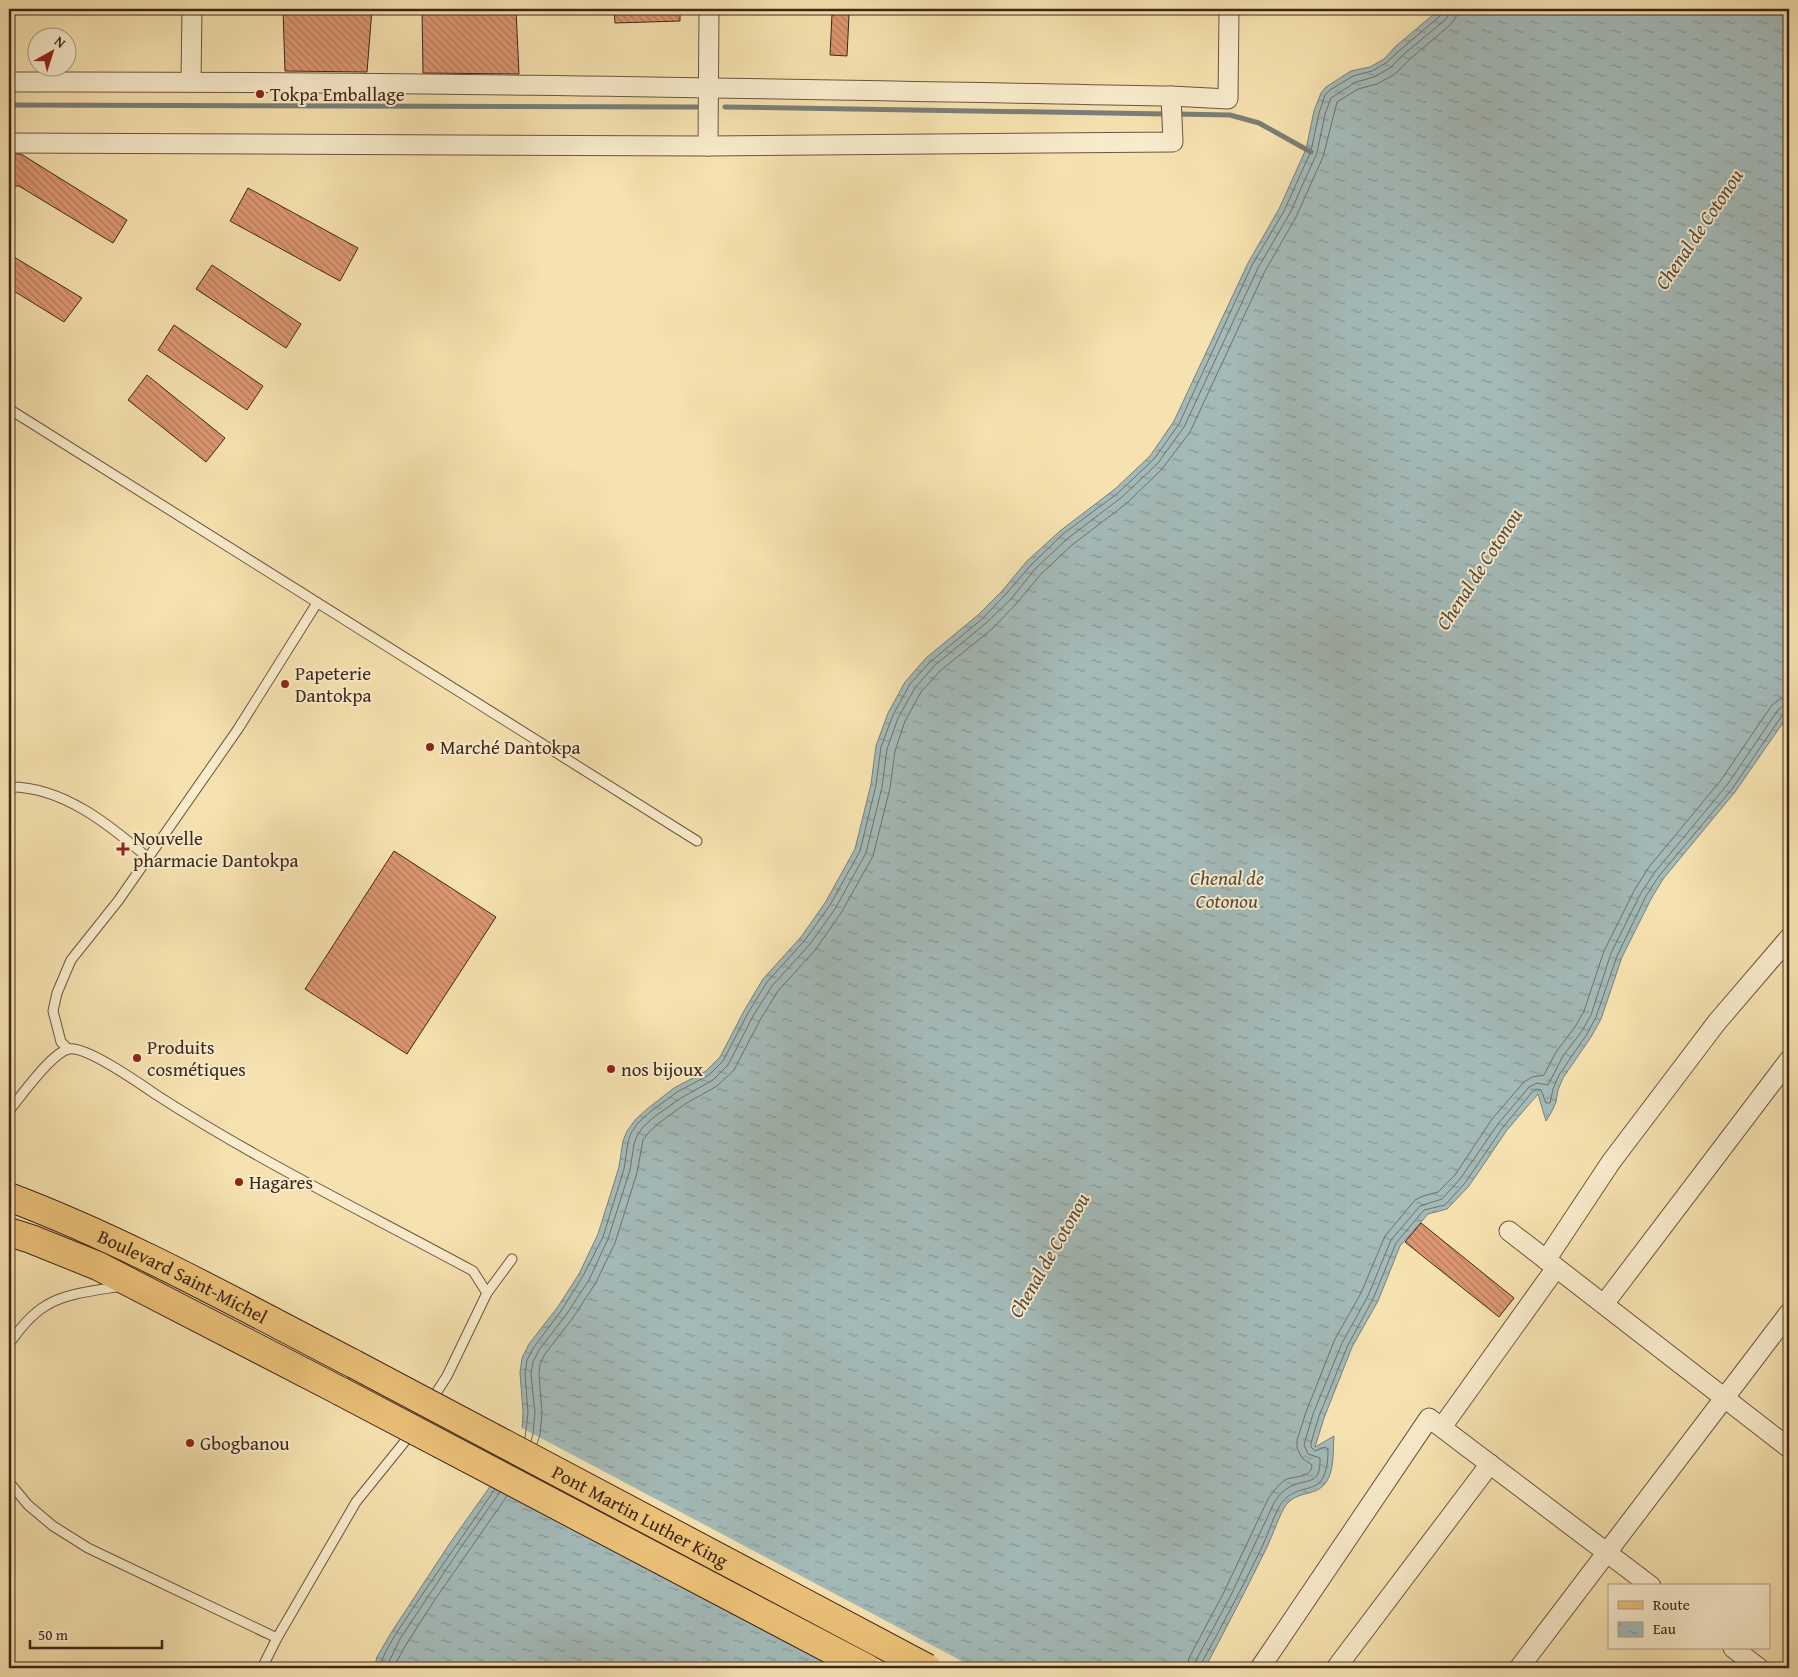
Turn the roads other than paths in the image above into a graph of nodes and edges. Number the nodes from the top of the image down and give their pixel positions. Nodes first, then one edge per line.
1 (192, 9) edge
2 (709, 9) edge
3 (1229, 9) edge
4 (191, 81) junction
5 (9, 82) edge
6 (708, 88) junction
7 (1171, 96) junction
8 (9, 143) edge
9 (708, 146) junction
10 (9, 409) edge
11 (317, 603) junction
12 (9, 787) edge
13 (697, 841) dead end
14 (148, 858) junction
15 (1789, 938) edge
16 (68, 1049) junction
17 (1789, 1060) edge
18 (9, 1111) edge
19 (9, 1197) edge
20 (1509, 1231) dead end
21 (9, 1232) edge
22 (512, 1259) dead end
23 (1551, 1264) junction
24 (135, 1284) junction
25 (487, 1293) junction
26 (1604, 1304) junction
27 (1789, 1313) edge
28 (9, 1344) edge
29 (354, 1364) joint
30 (340, 1392) joint
31 (1724, 1398) junction
32 (1442, 1427) junction
33 (1789, 1448) edge
34 (1490, 1464) junction
35 (9, 1482) edge
36 (1607, 1553) junction
37 (1648, 1584) edge
38 (277, 1638) junction
39 (1736, 1650) edge
40 (1526, 1666) edge
41 (262, 1668) edge
42 (866, 1668) edge
43 (927, 1668) edge
44 (1260, 1668) edge
45 (1336, 1668) edge
46 (1760, 1668) edge

1 - 4 street
2 - 6 street
3 - 7 street
4 - 5 street
4 - 6 street
6 - 7 street
6 - 9 street
7 - 9 street
8 - 9 street
10 - 11 lane
11 - 13 lane
11 - 14 lane
12 - 14 lane
14 - 16 lane
15 - 23 street
16 - 18 lane
16 - 25 lane
17 - 26 street
19 - 29 main road, Boulevard Saint-Michel
20 - 23 street
21 - 24 main road, Boulevard Saint-Michel
22 - 25 lane
23 - 26 street
23 - 32 street
24 - 28 lane
24 - 30 main road, Boulevard Saint-Michel
25 - 38 lane
26 - 31 street
27 - 31 street
29 - 43 main road, Pont Martin Luther King, bridge
30 - 42 main road, Pont Martin Luther King, bridge
31 - 33 street
31 - 36 street
32 - 34 street
32 - 44 street
34 - 36 street
34 - 45 street
35 - 38 lane
36 - 37 street
36 - 40 street
38 - 41 lane
39 - 46 street

